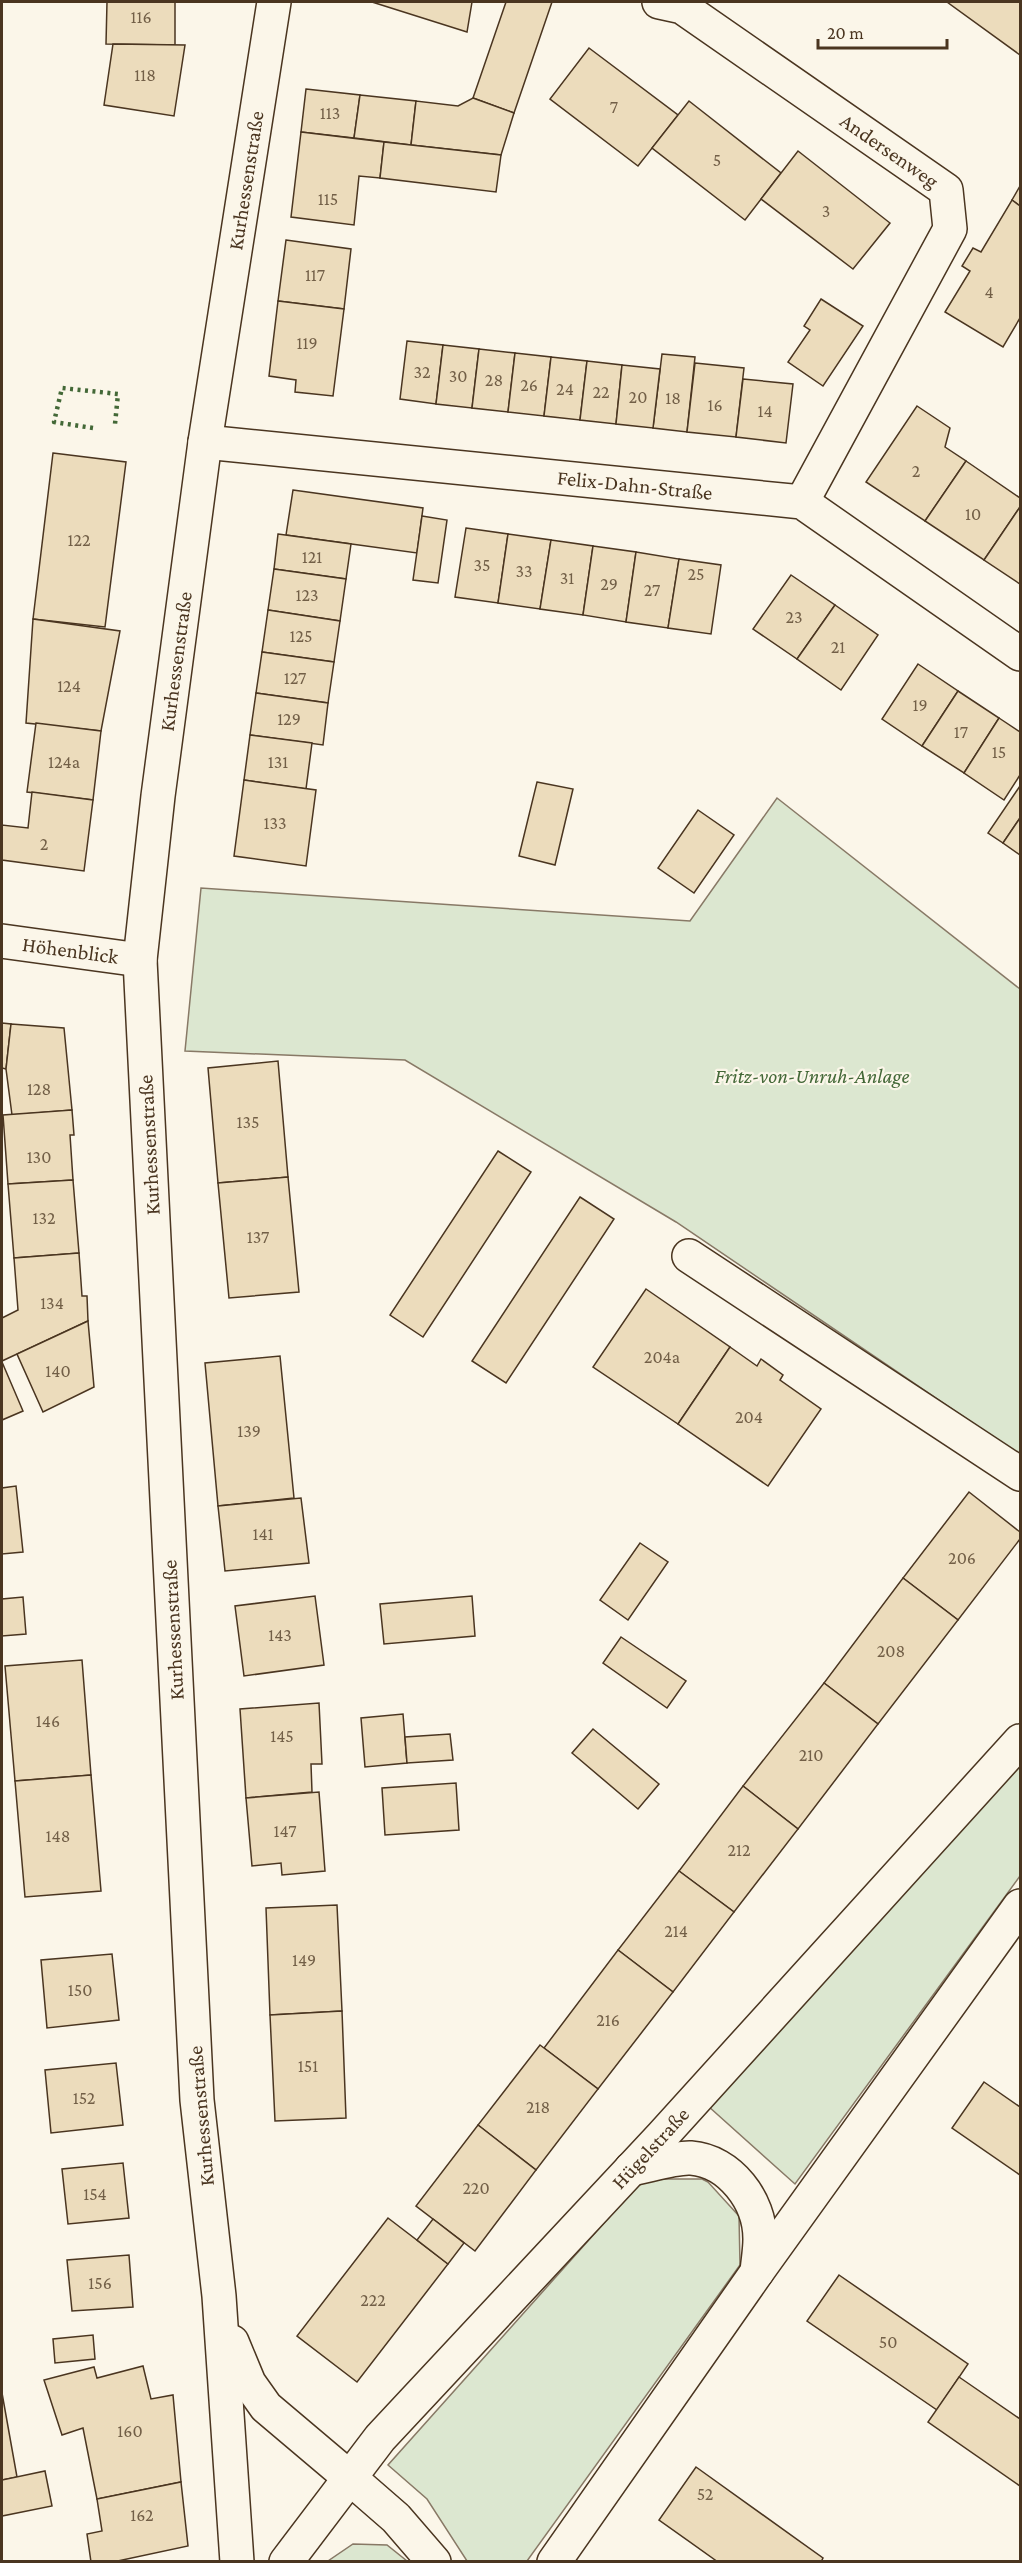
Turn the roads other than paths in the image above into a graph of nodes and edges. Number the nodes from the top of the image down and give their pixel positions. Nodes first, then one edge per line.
1 (274, 2) edge
2 (659, 2) edge
3 (205, 442) junction
4 (802, 502) junction
5 (1020, 654) edge
6 (2, 940) edge
7 (140, 960) junction
8 (689, 1256) dead end
9 (1020, 1474) edge
10 (1020, 1741) edge
11 (1020, 1906) edge
12 (632, 2169) junction
13 (757, 2272) junction
14 (219, 2296) junction
15 (350, 2478) junction
16 (237, 2562) edge
17 (286, 2562) edge
18 (434, 2562) edge
19 (554, 2562) edge

1 - 3 street, Kurhessenstraße
2 - 4 street, Andersenweg
3 - 4 street, Felix-Dahn-Straße
3 - 7 street, Kurhessenstraße
4 - 5 street, Felix-Dahn-Straße
6 - 7 street, Höhenblick
7 - 14 street, Kurhessenstraße
8 - 9 street
10 - 12 street, Hügelstraße
11 - 13 street
12 - 13 street
12 - 15 street, Hügelstraße
13 - 19 street
14 - 15 street, Kurhessenstraße
14 - 16 street, Kurhessenstraße
15 - 17 street, Hügelstraße
15 - 18 street, Kurhessenstraße

